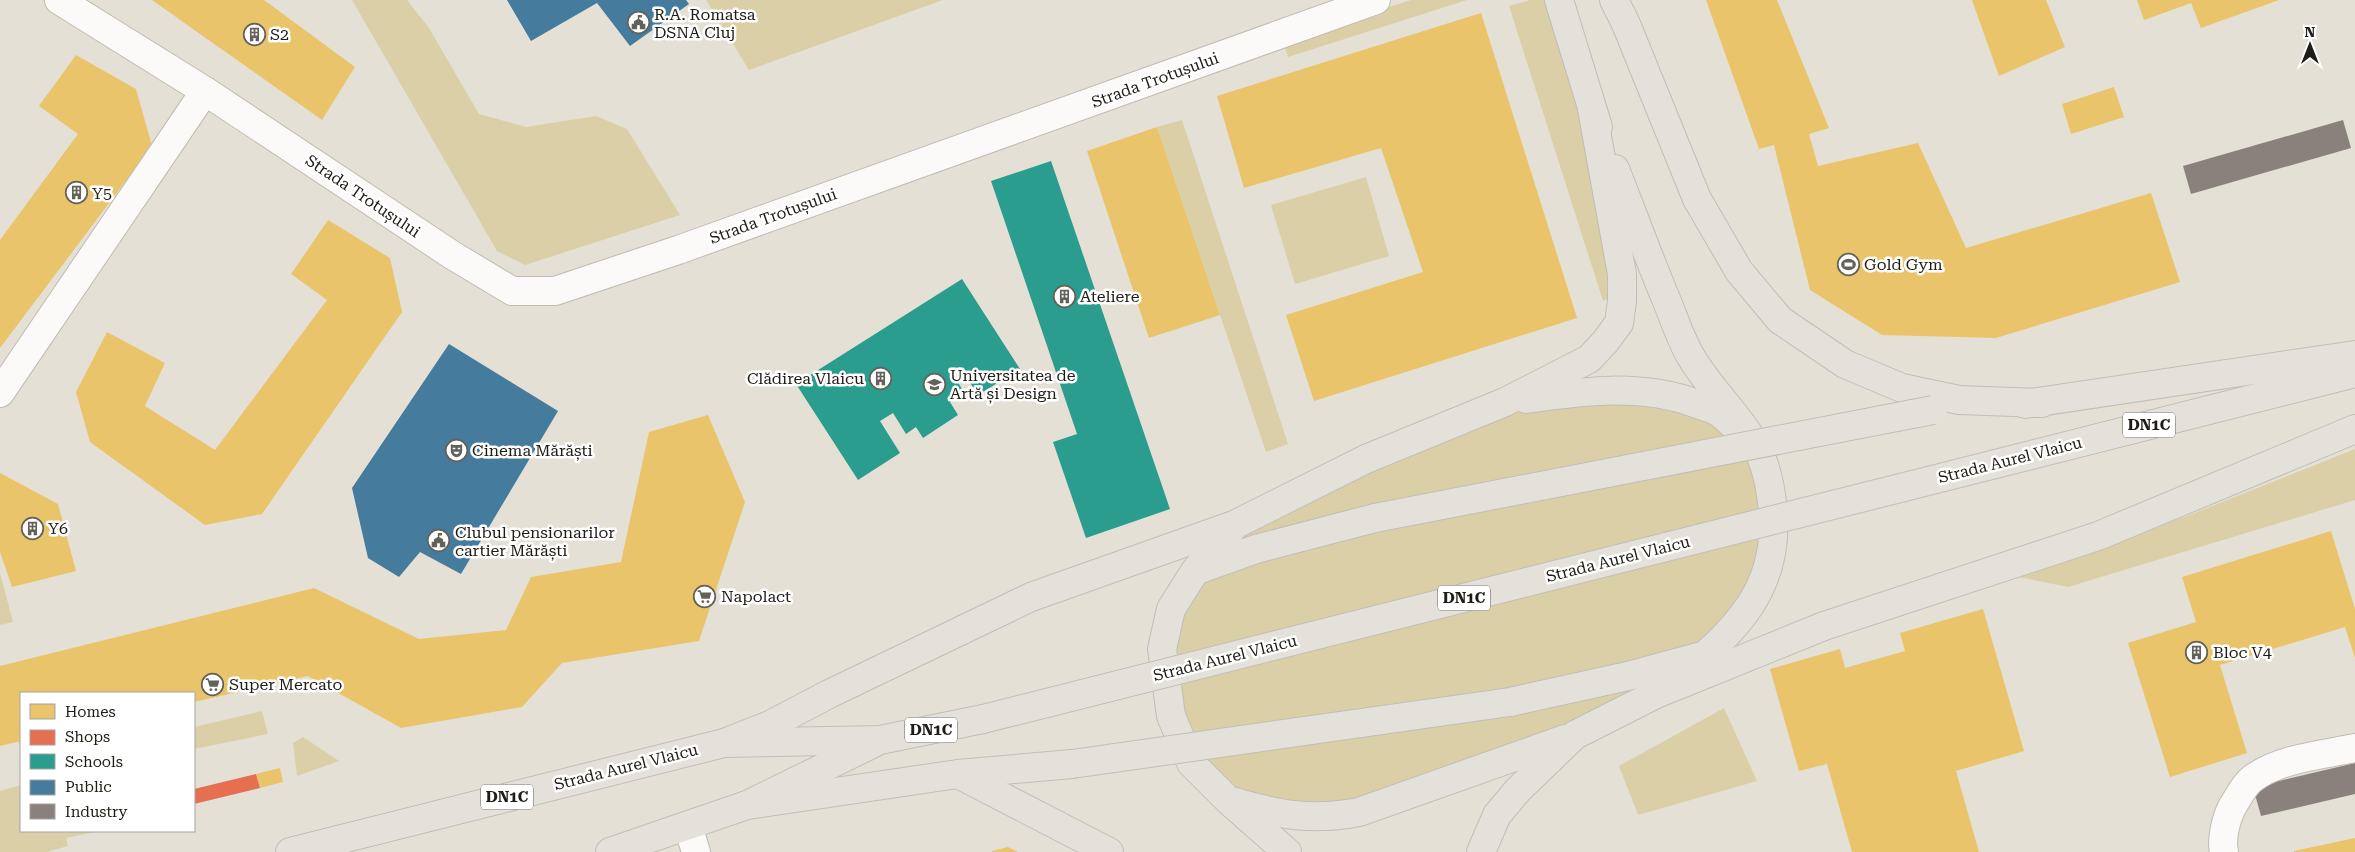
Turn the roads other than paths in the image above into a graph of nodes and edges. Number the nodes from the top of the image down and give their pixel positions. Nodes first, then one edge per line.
1 (59, 0) edge
2 (1376, 0) edge
3 (1558, 0) edge
4 (1614, 0) edge
5 (205, 91) junction
6 (1592, 109) junction
7 (2355, 355) edge
8 (2355, 373) edge
9 (0, 393) edge
10 (1506, 402) junction
11 (2042, 403) junction
12 (2355, 429) edge
13 (1768, 474) junction
14 (1234, 525) junction
15 (1196, 571) junction
16 (1705, 656) junction
17 (1656, 694) junction
18 (1575, 735) junction
19 (880, 740) junction
20 (724, 743) junction
21 (2355, 748) edge
22 (958, 774) junction
23 (1229, 801) junction
24 (747, 806) junction
25 (688, 826) junction
26 (290, 852) edge
27 (610, 852) edge
28 (696, 852) edge
29 (1109, 852) edge
30 (1287, 852) edge
31 (1481, 852) edge
32 (2224, 852) edge

1 - 5 street, Strada Trotușului
2 - 5 street, Strada Trotușului
3 - 6 main road
4 - 11 main road
5 - 9 street
6 - 10 main road
6 - 13 main road
7 - 11 main road
8 - 19 main road, Strada Aurel Vlaicu / DN1C, bridge
10 - 13 main road
10 - 14 main road
11 - 15 main road, bridge
12 - 17 main road
13 - 16 main road
14 - 15 main road
14 - 20 main road
15 - 23 main road
16 - 17 main road
16 - 22 main road, bridge
17 - 18 main road
18 - 23 main road
18 - 31 main road
19 - 20 main road, Strada Aurel Vlaicu / DN1C
19 - 24 main road, Strada Aurel Vlaicu / DN1C
20 - 26 main road, Strada Aurel Vlaicu / DN1C
21 - 32 street
22 - 24 main road
22 - 29 main road
23 - 30 main road
24 - 25 main road, Strada Aurel Vlaicu / DN1C
25 - 27 main road, Strada Aurel Vlaicu / DN1C
25 - 28 street

